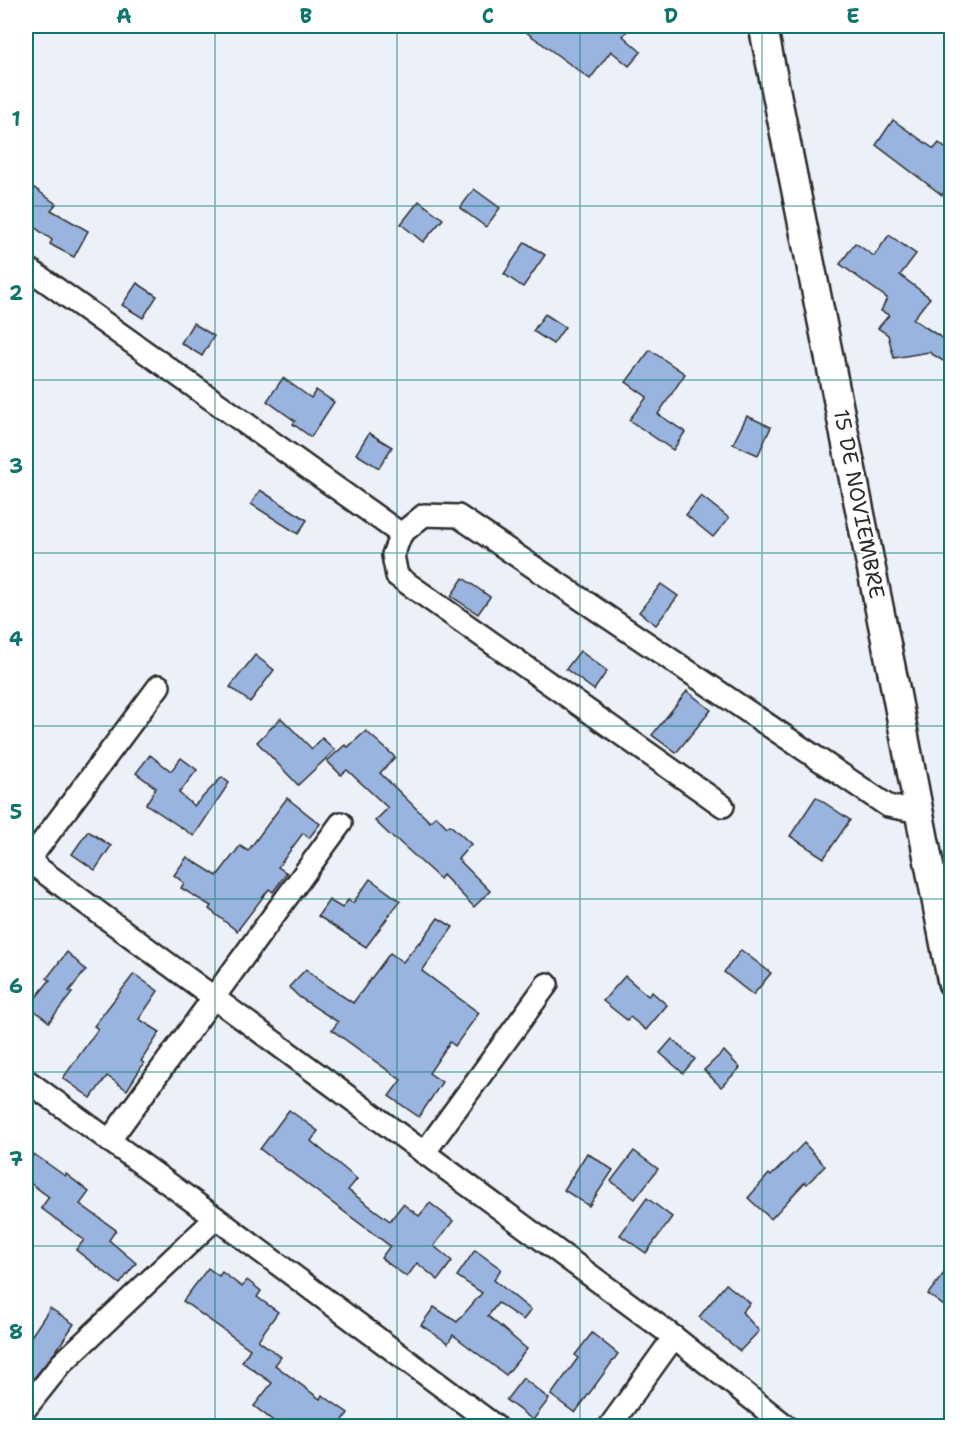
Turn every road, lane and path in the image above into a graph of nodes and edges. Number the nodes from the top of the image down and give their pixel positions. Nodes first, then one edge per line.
1 (763, 26) edge
2 (26, 267) edge
3 (401, 534) junction
4 (159, 686) dead end
5 (723, 806) dead end
6 (919, 812) junction
7 (341, 823) dead end
8 (27, 860) edge
9 (951, 983) edge
10 (547, 984) dead end
11 (213, 997) junction
12 (26, 1080) edge
13 (109, 1141) junction
14 (424, 1153) junction
15 (216, 1218) junction
16 (674, 1337) junction
17 (26, 1408) edge
18 (495, 1426) edge
19 (610, 1426) edge
20 (786, 1426) edge

1 - 6 street, 15 DE NOVIEMBRE
2 - 3 street
3 - 5 street
3 - 6 street
4 - 8 street
6 - 9 street, 15 DE NOVIEMBRE
7 - 11 street
8 - 11 street
10 - 14 street
11 - 13 street
11 - 14 street
12 - 13 street
13 - 15 street
14 - 16 street
15 - 17 street
15 - 18 street
16 - 19 street
16 - 20 street

